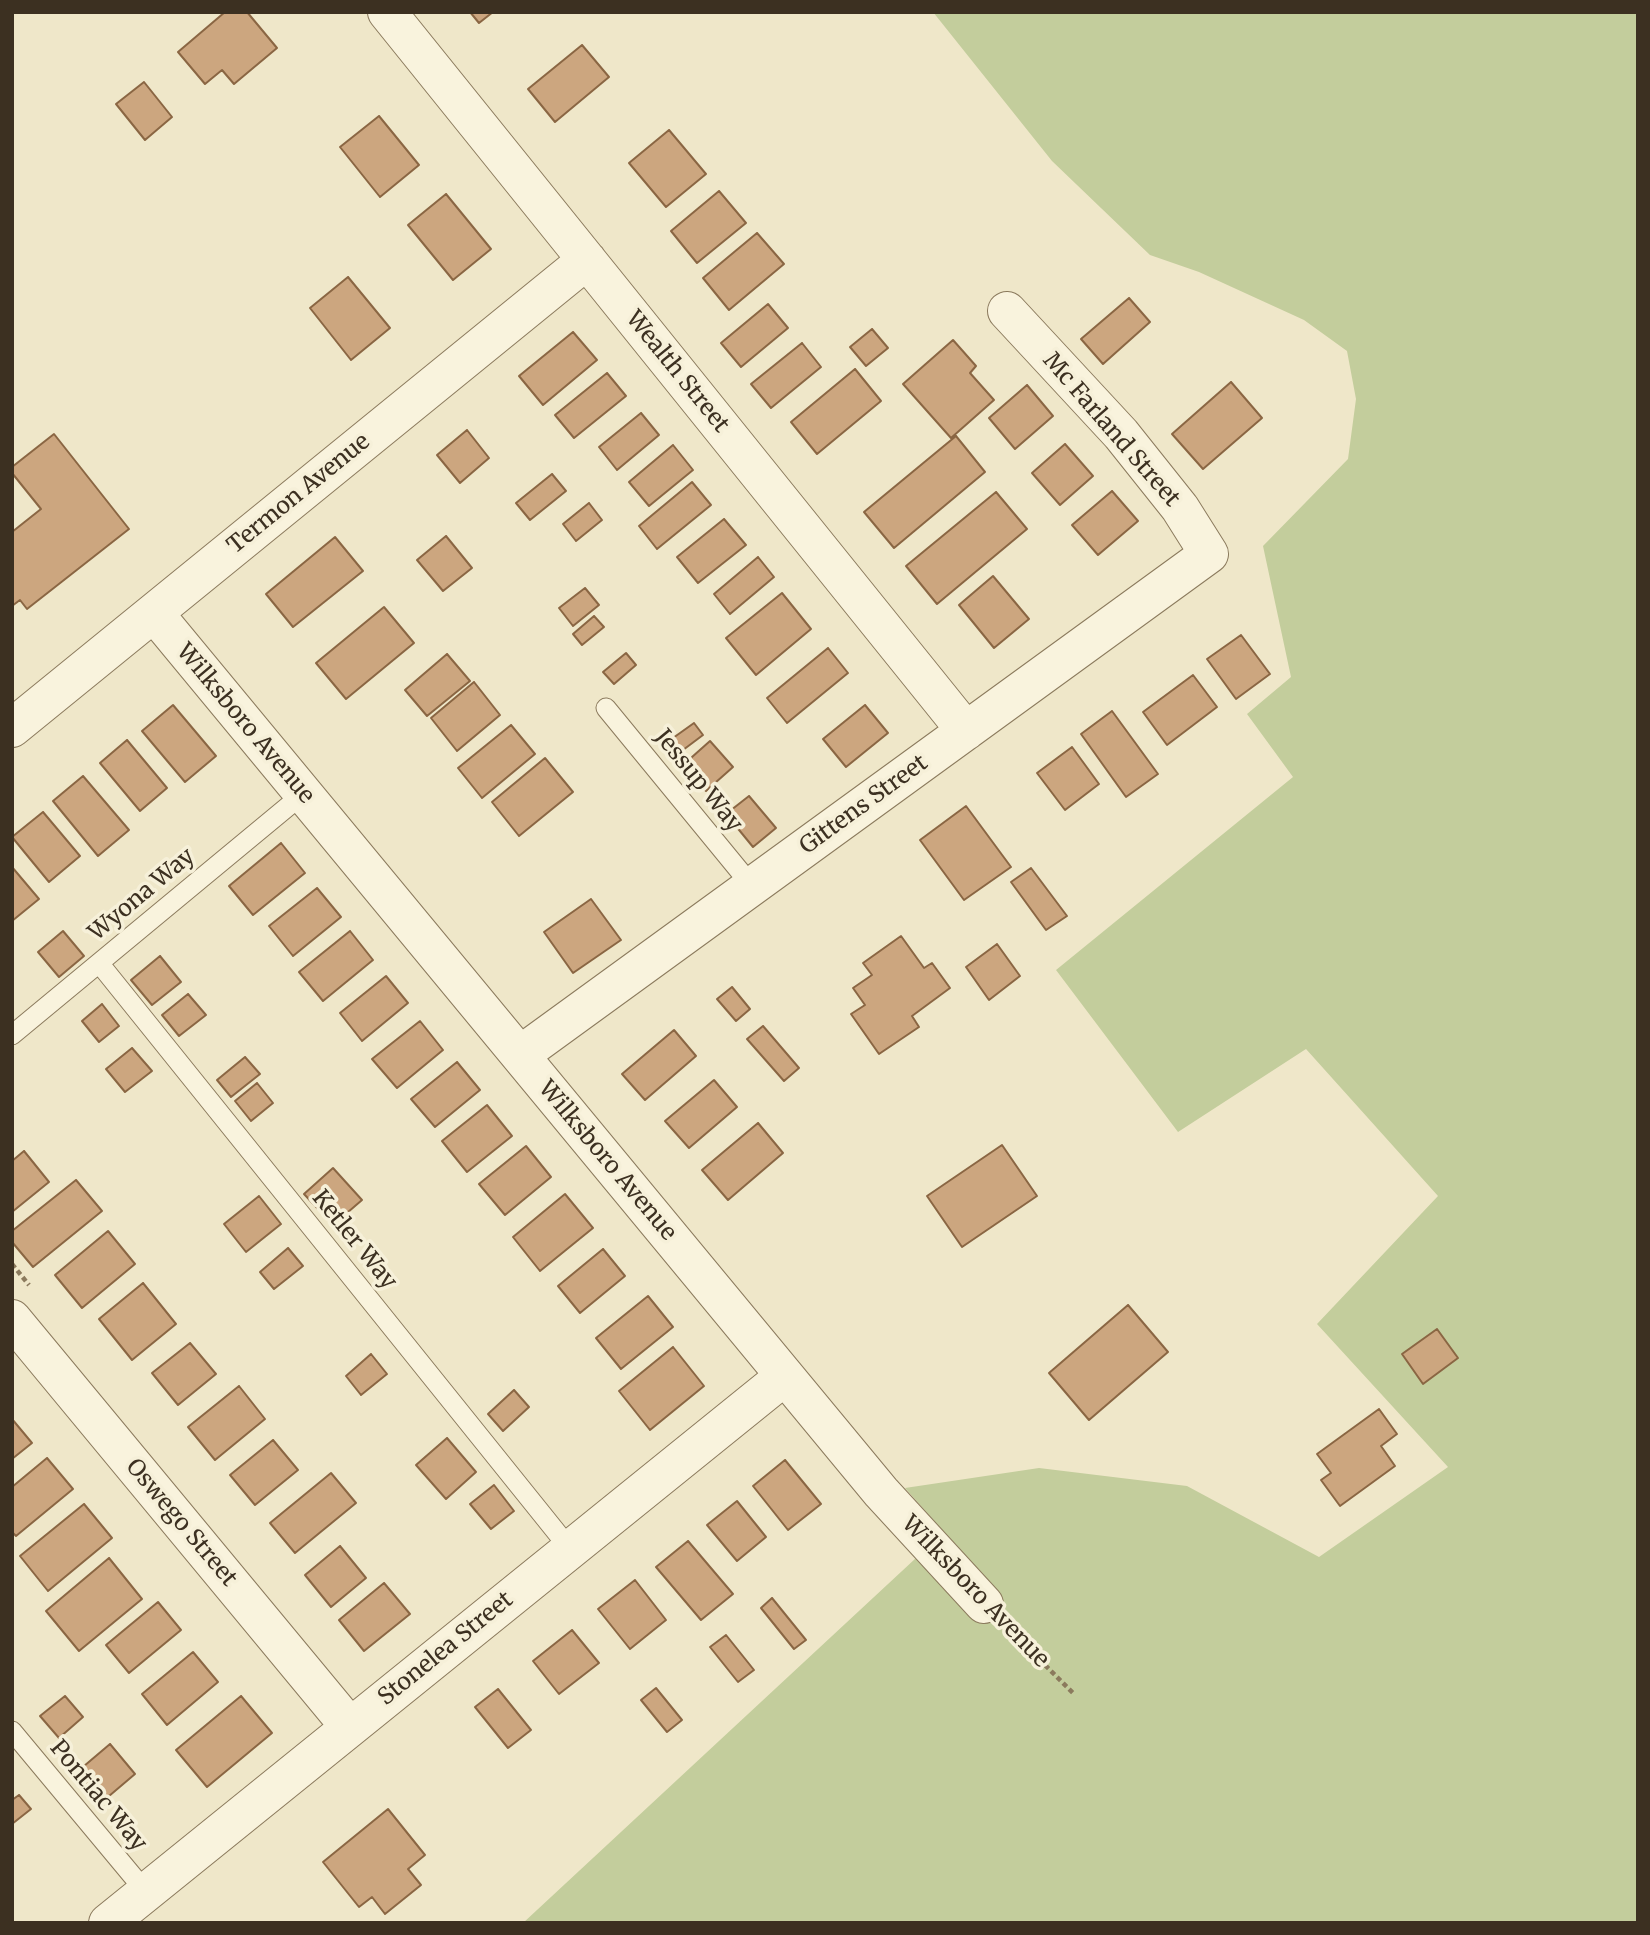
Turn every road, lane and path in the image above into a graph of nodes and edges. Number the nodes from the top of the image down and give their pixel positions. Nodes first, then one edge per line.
1 (387, 12) edge
2 (587, 260) junction
3 (1007, 311) dead end
4 (1209, 554) joint
5 (153, 613) junction
6 (606, 708) dead end
7 (16, 717) edge
8 (966, 731) junction
9 (303, 794) junction
10 (752, 886) junction
11 (99, 962) junction
12 (12, 1035) edge
13 (520, 1055) junction
14 (12, 1319) edge
15 (785, 1376) junction
16 (570, 1549) junction
17 (984, 1604) joint
18 (1075, 1696) dead end
19 (350, 1727) junction
20 (12, 1731) edge
21 (146, 1892) junction
22 (107, 1923) edge

1 - 2 street, Wealth Street
2 - 5 street, Termon Avenue
2 - 8 street, Wealth Street
3 - 4 street, Mc Farland Street
4 - 8 street, Gittens Street
5 - 7 street, Termon Avenue
5 - 9 street, Wilksboro Avenue
6 - 10 lane, Jessup Way
8 - 10 street, Gittens Street
9 - 11 lane, Wyona Way
9 - 13 street, Wilksboro Avenue
10 - 13 street, Gittens Street
11 - 12 lane, Wyona Way
11 - 16 lane, Ketler Way
13 - 15 street, Wilksboro Avenue
14 - 19 street, Oswego Street
15 - 16 street, Stonelea Street
15 - 17 street, Wilksboro Avenue
16 - 19 street, Stonelea Street
17 - 18 path, Wilksboro Avenue
19 - 21 street, Stonelea Street
20 - 21 lane, Pontiac Way
21 - 22 street, Stonelea Street

